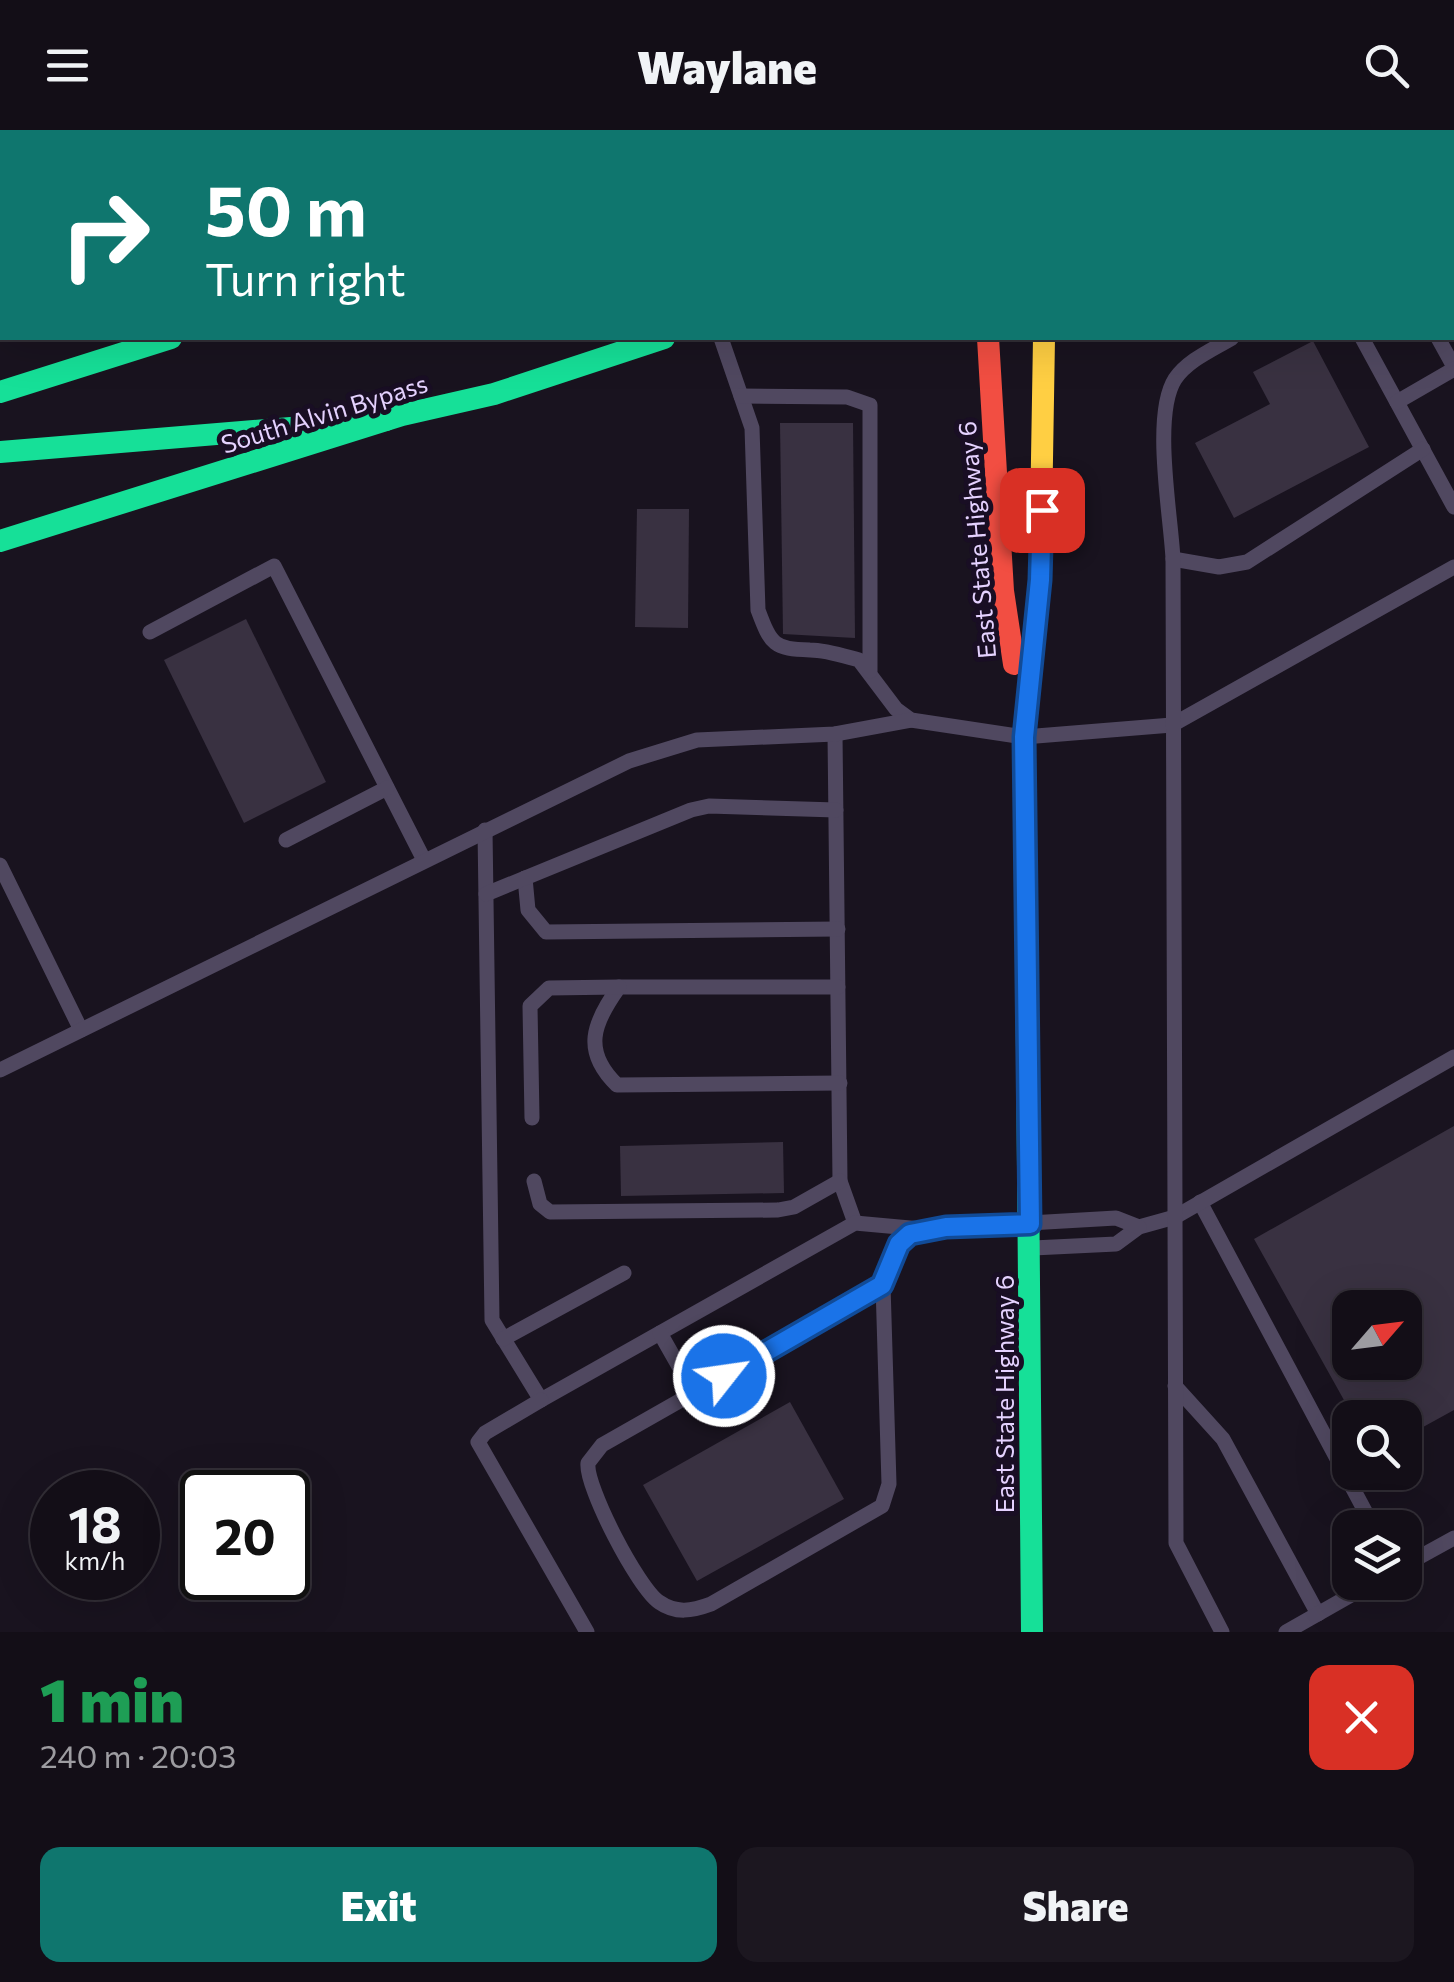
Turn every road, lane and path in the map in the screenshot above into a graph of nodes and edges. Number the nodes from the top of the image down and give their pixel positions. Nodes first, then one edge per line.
1 (165, 340) edge
2 (658, 340) edge
3 (721, 340) edge
4 (988, 340) edge
5 (1044, 340) edge
6 (1229, 340) edge
7 (1363, 340) edge
8 (1439, 340) edge
9 (1454, 368) edge
10 (0, 392) edge
11 (741, 396) junction
12 (1397, 402) junction
13 (386, 420) junction
14 (1423, 449) junction
15 (0, 452) edge
16 (1454, 507) edge
17 (0, 541) edge
18 (1173, 560) junction
19 (1454, 567) edge
20 (150, 632) dead end
21 (870, 671) junction
22 (911, 720) junction
23 (1172, 725) junction
24 (835, 734) junction
25 (1024, 737) junction
26 (387, 788) junction
27 (836, 810) junction
28 (485, 830) junction
29 (286, 840) dead end
30 (424, 860) junction
31 (0, 865) edge
32 (525, 878) junction
33 (486, 894) junction
34 (838, 929) junction
35 (619, 987) junction
36 (838, 987) junction
37 (81, 1030) junction
38 (1454, 1057) edge
39 (0, 1070) edge
40 (840, 1083) junction
41 (532, 1118) dead end
42 (534, 1181) dead end
43 (840, 1181) junction
44 (1200, 1202) junction
45 (1174, 1217) junction
46 (855, 1223) junction
47 (1030, 1224) junction
48 (1139, 1228) junction
49 (923, 1229) junction
50 (1030, 1248) junction
51 (624, 1273) dead end
52 (882, 1285) junction
53 (660, 1334) junction
54 (504, 1339) junction
55 (1175, 1386) junction
56 (694, 1393) junction
57 (541, 1400) junction
58 (1364, 1510) edge
59 (1454, 1538) edge
60 (1422, 1556) edge
61 (1342, 1600) edge
62 (1318, 1614) junction
63 (587, 1632) edge
64 (1032, 1632) edge
65 (1222, 1632) edge
66 (1286, 1632) edge

1 - 10 main road
2 - 13 main road, South Alvin Bypass
3 - 11 lane
4 - 25 main road, East State Highway 6
5 - 25 main road, East State Highway 6
6 - 18 lane
7 - 12 lane
8 - 9 lane
9 - 12 lane
11 - 21 lane
11 - 21 lane
12 - 14 lane
13 - 15 main road
13 - 17 main road, South Alvin Bypass
14 - 16 lane
14 - 18 lane
18 - 23 lane
19 - 23 lane
20 - 26 lane
21 - 22 lane
22 - 24 lane
22 - 25 lane
23 - 25 lane
23 - 45 lane
24 - 27 lane
24 - 28 lane
25 - 47 main road, East State Highway 6
26 - 29 lane
26 - 30 lane
27 - 32 lane
27 - 34 lane
28 - 30 lane
28 - 33 lane
30 - 37 lane
31 - 37 lane
32 - 33 lane
32 - 34 lane
33 - 54 lane
34 - 36 lane
35 - 36 lane
35 - 40 lane
35 - 41 lane
36 - 40 lane
37 - 39 lane
38 - 44 lane
40 - 43 lane
42 - 43 lane
43 - 46 lane
44 - 45 lane
44 - 58 lane
45 - 48 lane
45 - 55 lane
46 - 49 lane
46 - 53 lane
47 - 48 lane
47 - 49 lane
47 - 50 main road, East State Highway 6
48 - 50 lane
49 - 52 lane
50 - 64 main road, East State Highway 6
51 - 54 lane
52 - 56 lane
52 - 56 lane
53 - 56 lane
53 - 57 lane
54 - 57 lane
55 - 62 lane
55 - 65 lane
57 - 63 lane
59 - 60 lane
61 - 62 lane
62 - 66 lane

